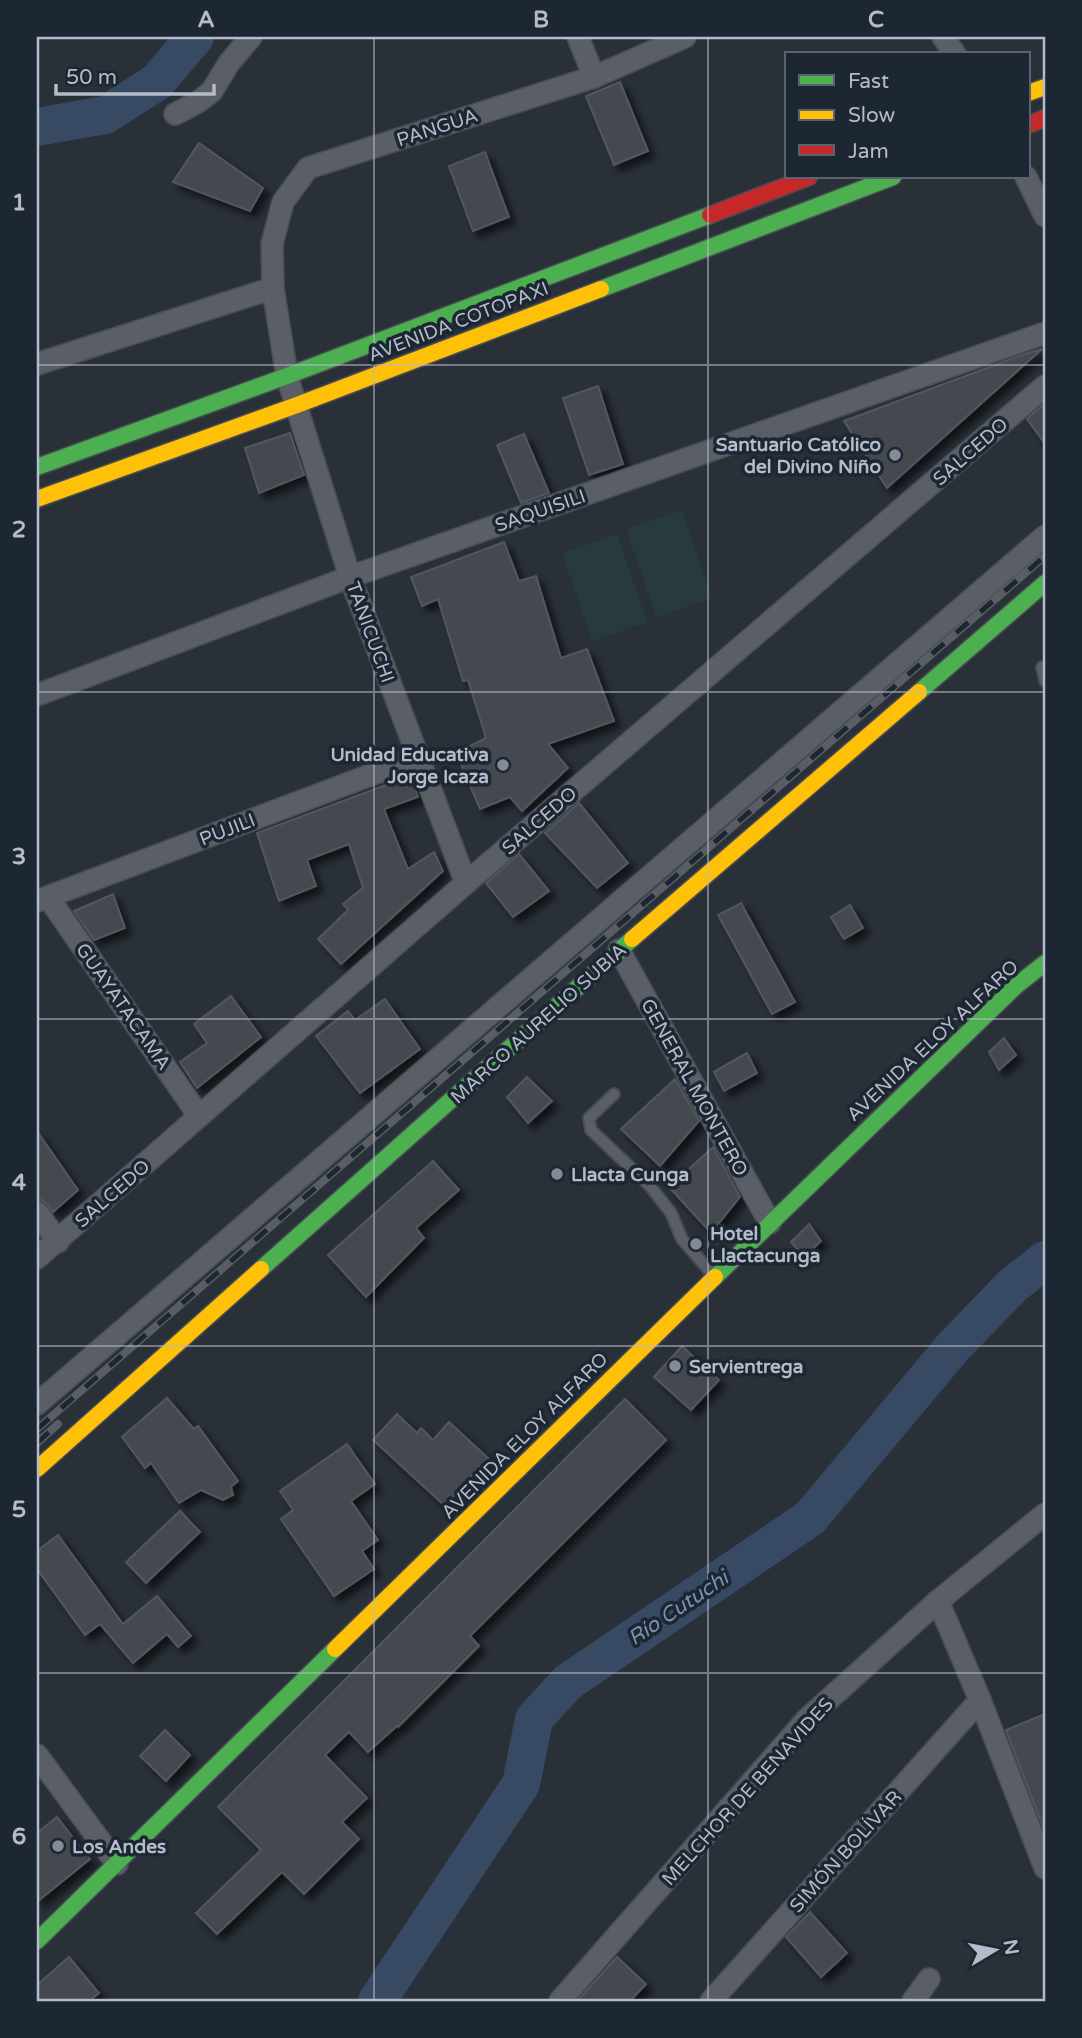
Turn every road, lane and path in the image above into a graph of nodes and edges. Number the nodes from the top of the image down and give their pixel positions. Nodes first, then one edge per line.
1 (251, 37) edge
2 (578, 37) edge
3 (685, 37) edge
4 (943, 37) edge
5 (954, 52) edge
6 (594, 77) junction
7 (175, 114) dead end
8 (806, 178) edge
9 (890, 178) edge
10 (1026, 178) edge
11 (1045, 216) edge
12 (618, 250) junction
13 (630, 278) junction
14 (273, 288) junction
15 (1045, 333) edge
16 (37, 364) edge
17 (287, 376) junction
18 (1045, 386) edge
19 (297, 405) junction
20 (37, 467) edge
21 (37, 499) edge
22 (1045, 536) edge
23 (350, 577) junction
24 (1045, 583) edge
25 (1042, 667) dead end
26 (1045, 681) edge
27 (37, 695) edge
28 (418, 757) junction
29 (466, 883) junction
30 (42, 899) edge
31 (620, 950) junction
32 (1045, 963) edge
33 (614, 1094) dead end
34 (199, 1116) junction
35 (37, 1212) edge
36 (770, 1223) junction
37 (58, 1241) junction
38 (37, 1258) edge
39 (715, 1277) junction
40 (37, 1405) edge
41 (37, 1469) edge
42 (1045, 1514) edge
43 (937, 1601) junction
44 (979, 1700) junction
45 (37, 1755) edge
46 (117, 1864) junction
47 (1045, 1868) edge
48 (37, 1941) edge
49 (929, 1979) dead end
50 (560, 2001) edge
51 (711, 2001) edge
52 (913, 2001) edge

1 - 7 street
2 - 6 street
3 - 6 street, PANGUA
4 - 5 street
6 - 14 street, PANGUA
8 - 12 main road, AVENIDA COTOPAXI
9 - 13 main road, AVENIDA COTOPAXI
10 - 11 street
12 - 13 main road
12 - 17 main road, AVENIDA COTOPAXI
13 - 19 main road, AVENIDA COTOPAXI
14 - 16 street
14 - 17 street, PANGUA
15 - 23 street, SAQUISILI
17 - 19 street, TANICUCHI
17 - 20 main road, AVENIDA COTOPAXI
18 - 29 street, SALCEDO
19 - 21 main road, AVENIDA COTOPAXI
19 - 23 street, TANICUCHI
22 - 40 street, MARCO AURELIO SUBIA
23 - 27 street, SAQUISILI
23 - 28 street, TANICUCHI
24 - 31 main road, MARCO AURELIO SUBIA
25 - 26 lane
28 - 29 street, TANICUCHI
28 - 30 street, PUJILI
29 - 34 street, SALCEDO
30 - 34 street, GUAYATACAMA
31 - 36 street, GENERAL MONTERO
31 - 41 main road, MARCO AURELIO SUBIA
32 - 36 main road, AVENIDA ELOY ALFARO
33 - 39 lane
34 - 37 street, SALCEDO
35 - 37 street
36 - 39 main road, AVENIDA ELOY ALFARO
37 - 38 street, SALCEDO
39 - 46 main road, AVENIDA ELOY ALFARO
42 - 43 street, MELCHOR DE BENAVIDES
43 - 44 street
43 - 50 street, MELCHOR DE BENAVIDES
44 - 47 street
44 - 51 street, SIMÓN BOLÍVAR
45 - 46 street
46 - 48 main road, AVENIDA ELOY ALFARO
49 - 52 street

